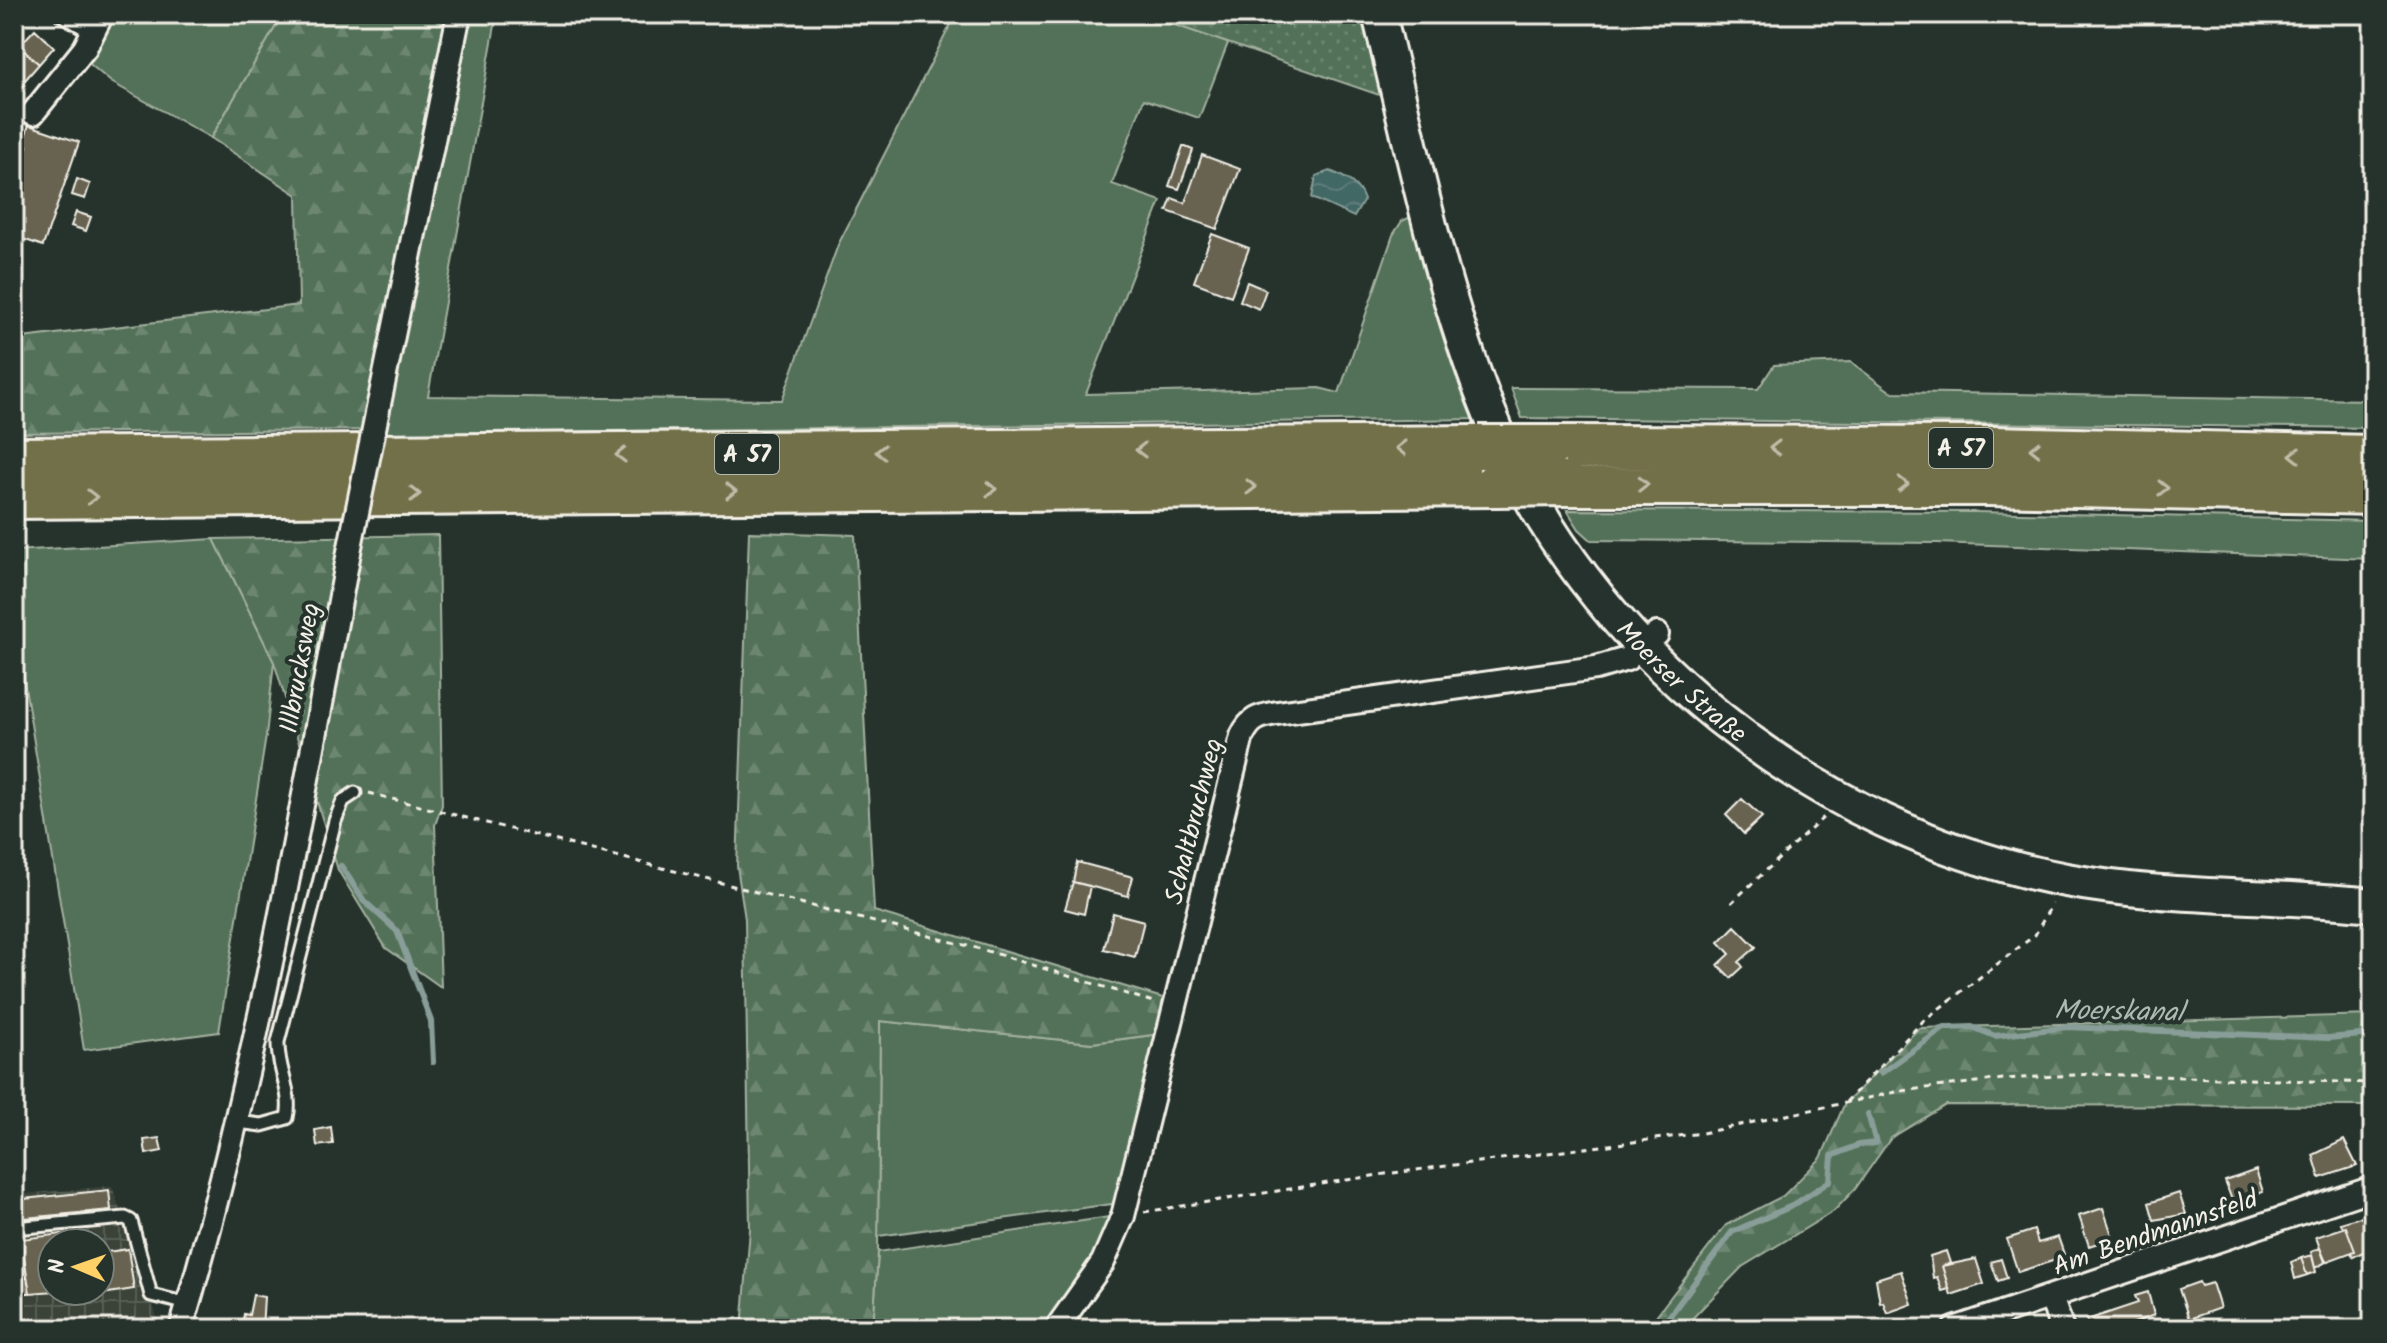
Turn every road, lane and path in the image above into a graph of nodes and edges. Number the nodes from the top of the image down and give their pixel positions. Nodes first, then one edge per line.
1 (60, 14) edge
2 (459, 14) edge
3 (1379, 14) edge
4 (97, 24) edge
5 (33, 113) dead end
6 (2373, 457) edge
7 (14, 459) edge
8 (1557, 465) junction
9 (1487, 466) junction
10 (2373, 493) edge
11 (14, 497) edge
12 (1650, 641) junction
13 (355, 793) joint
14 (1844, 800) junction
15 (2064, 880) junction
16 (1731, 903) dead end
17 (2373, 905) edge
18 (1177, 1006) junction
19 (2373, 1083) edge
20 (1844, 1105) junction
21 (237, 1122) junction
22 (2373, 1188) edge
23 (1123, 1216) junction
24 (14, 1228) edge
25 (2051, 1297) junction
26 (188, 1304) junction
27 (181, 1329) edge
28 (1056, 1329) edge
29 (1954, 1329) edge
30 (2062, 1329) edge

1 - 4 lane
2 - 21 street, Illbrucksweg, bridge
3 - 12 street, Moerser Straße
4 - 5 street
6 -> 8 highway, A 57
9 -> 7 highway, A 57
8 - 9 highway, A 57, bridge
8 -> 10 highway, A 57
11 -> 9 highway, A 57
12 - 14 street, Moerser Straße
12 - 18 street, Schaltbruchweg
13 - 18 path
13 - 21 lane
14 - 15 street, Moerser Straße
14 - 16 path
15 - 17 street, Moerser Straße
15 - 20 path
18 - 23 street, Schaltbruchweg
19 - 20 path
20 - 23 path
21 - 26 street, Illbrucksweg
22 - 25 street, Am Bendmannsfeld
23 - 28 street, Schaltbruchweg
24 - 26 lane
25 - 29 street, Am Bendmannsfeld
25 - 30 street
26 - 27 street, Illbrucksweg

